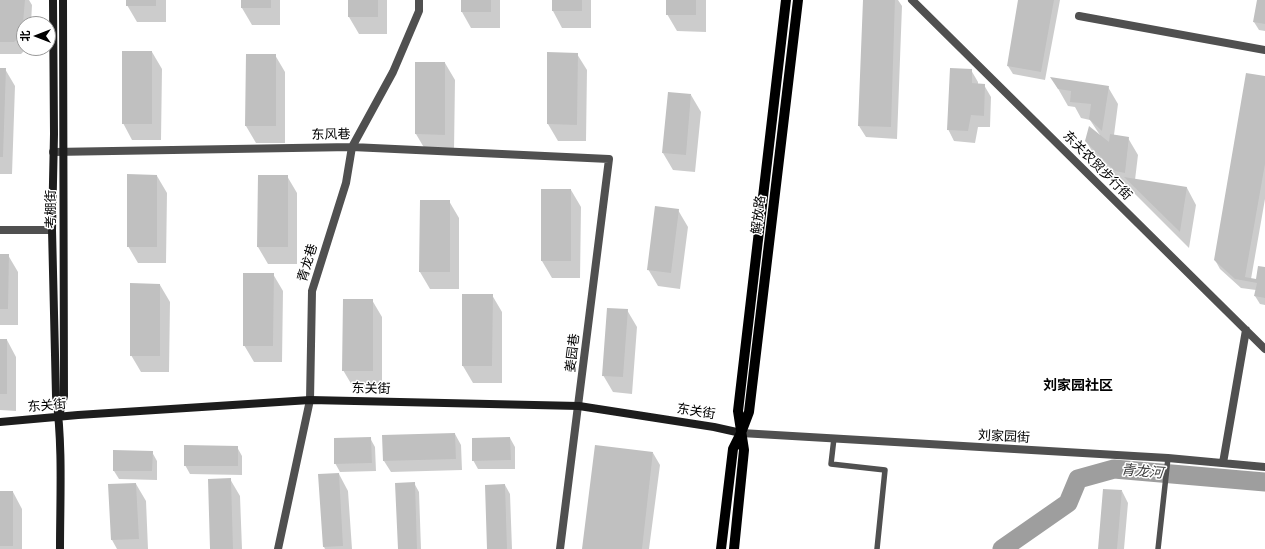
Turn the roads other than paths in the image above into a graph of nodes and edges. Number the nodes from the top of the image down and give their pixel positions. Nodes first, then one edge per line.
1 (53, 0) edge
2 (63, 0) edge
3 (419, 0) edge
4 (786, 0) edge
5 (798, 0) edge
6 (912, 0) edge
7 (1079, 16) dead end
8 (1265, 50) edge
9 (352, 147) junction
10 (53, 152) junction
11 (63, 152) junction
12 (609, 159) joint
13 (0, 230) edge
14 (52, 230) junction
15 (1246, 330) junction
16 (1265, 349) edge
17 (310, 400) junction
18 (579, 406) junction
19 (59, 417) junction
20 (0, 422) edge
21 (741, 433) junction
22 (834, 438) junction
23 (1168, 458) junction
24 (1223, 464) junction
25 (1265, 467) edge
26 (60, 549) edge
27 (278, 549) edge
28 (560, 549) edge
29 (722, 549) edge
30 (734, 549) edge
31 (877, 549) edge
32 (1158, 549) edge

1 - 10 street, 考棚街
2 - 11 street, 考棚街
3 - 9 street, 青龙巷
4 - 21 main road, 解放路
5 - 21 main road, 解放路
6 - 15 street, 东关农贸步行街
7 - 8 street
9 - 11 street, 东风巷
9 - 12 street, 东风巷
9 - 17 street, 青龙巷
10 - 11 street, 东风巷
10 - 14 street, 考棚街
11 - 19 street, 考棚街
12 - 18 street, 姜园巷
13 - 14 street
14 - 19 street, 考棚街
15 - 16 street, 东关农贸步行街
15 - 24 street
17 - 18 street, 东关街
17 - 19 street, 东关街
17 - 27 street, 青龙巷
18 - 21 street, 东关街
18 - 28 street, 姜园巷
19 - 20 street, 东关街
19 - 26 street, 考棚街
21 - 22 street, 刘家园街
21 - 29 main road, 解放路
21 - 30 main road, 解放路
22 - 23 street, 刘家园街
22 - 31 lane
23 - 24 street, 刘家园街
23 - 32 lane
24 - 25 street, 刘家园街

